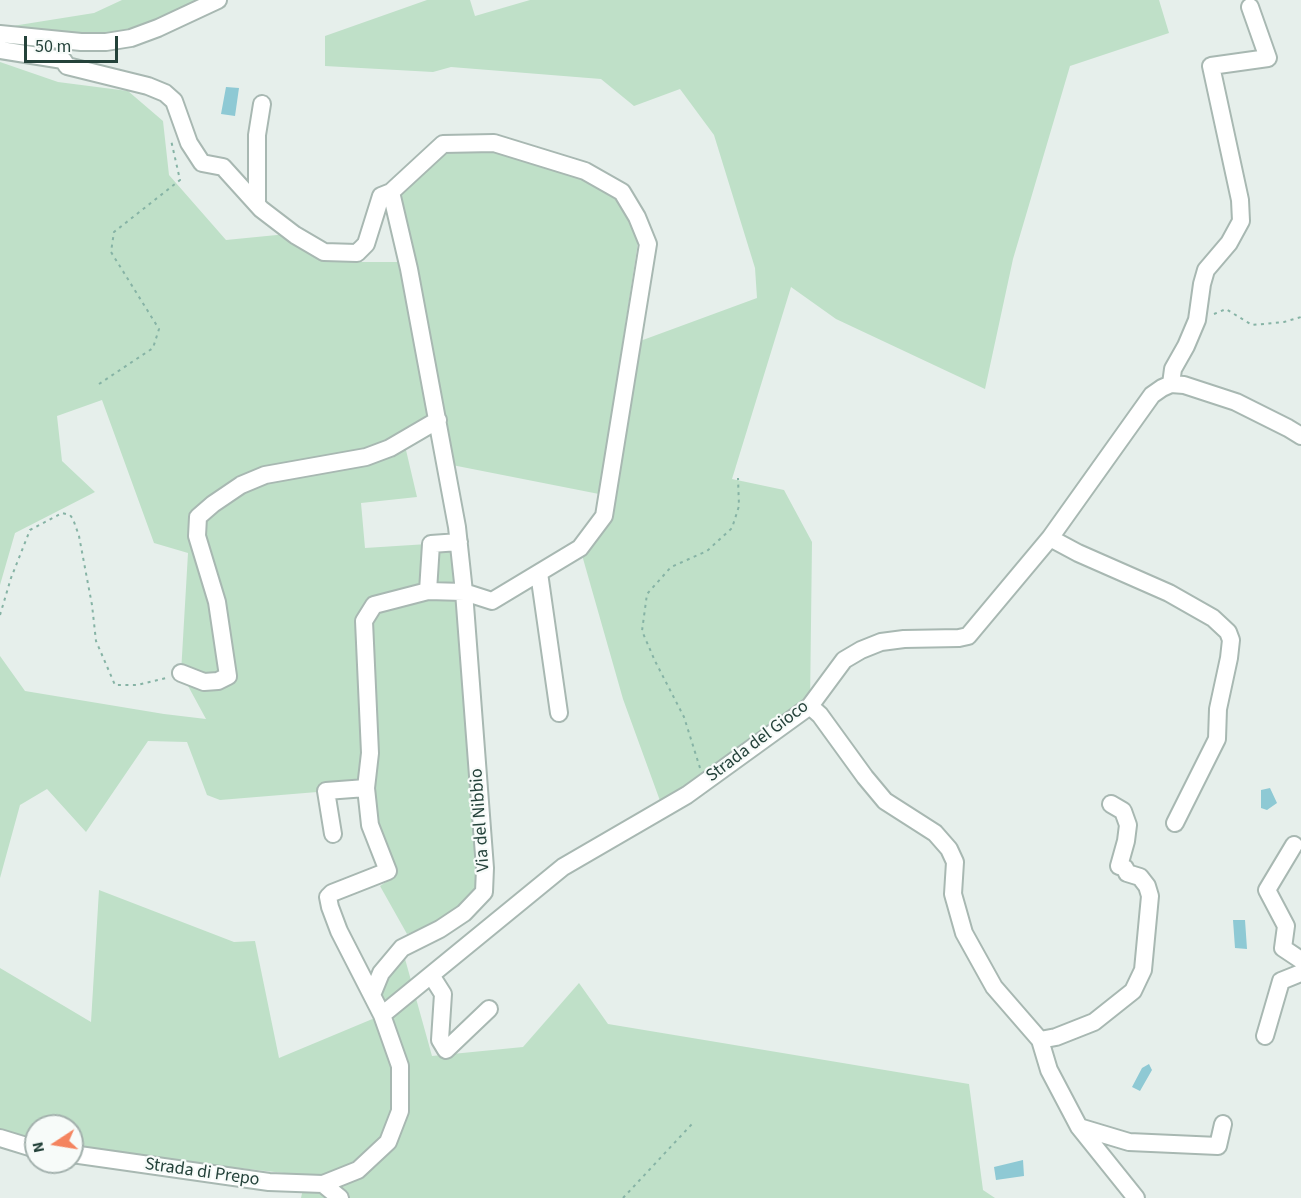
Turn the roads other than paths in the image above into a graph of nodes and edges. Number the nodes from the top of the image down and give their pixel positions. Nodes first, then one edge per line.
1 (218, 0) edge
2 (1251, 7) dead end
3 (0, 34) edge
4 (0, 50) edge
5 (262, 104) dead end
6 (391, 192) junction
7 (257, 204) junction
8 (1171, 384) junction
9 (438, 420) junction
10 (1301, 436) edge
11 (1050, 538) junction
12 (459, 542) junction
13 (539, 573) junction
14 (428, 591) junction
15 (464, 592) junction
16 (181, 674) road end
17 (810, 706) junction
18 (559, 713) dead end
19 (366, 788) junction
20 (1111, 804) dead end
21 (1175, 823) dead end
22 (333, 834) dead end
23 (1294, 845) dead end
24 (1301, 960) edge
25 (1301, 973) edge
26 (431, 975) junction
27 (372, 995) junction
28 (489, 1009) dead end
29 (382, 1015) junction
30 (1035, 1034) junction
31 (1266, 1036) dead end
32 (1223, 1124) dead end
33 (1079, 1127) junction
34 (0, 1138) edge
35 (24, 1145) edge
36 (84, 1156) edge
37 (323, 1184) junction
38 (340, 1198) edge
39 (1136, 1198) edge

1 - 3 street
2 - 8 street
4 - 7 street
5 - 7 street
6 - 7 street
6 - 9 street, Via del Nibbio
6 - 13 street
8 - 10 street
8 - 11 street, Strada del Gioco
9 - 12 street, Via del Nibbio
9 - 16 street
11 - 17 street, Strada del Gioco
11 - 21 street
12 - 14 street
12 - 15 street, Via del Nibbio
13 - 15 street
13 - 18 street
14 - 15 street
14 - 19 street
15 - 27 street, Via del Nibbio
17 - 26 street, Strada del Gioco
17 - 30 street
19 - 22 street
19 - 27 street, Strada di Prepo
20 - 30 street
23 - 24 street
25 - 31 street
26 - 28 street
26 - 29 street, Strada del Gioco
27 - 29 street, Strada di Prepo
29 - 37 street, Strada di Prepo
30 - 33 street
32 - 33 street
33 - 39 street
34 - 35 street
36 - 37 street, Strada di Prepo
37 - 38 street

